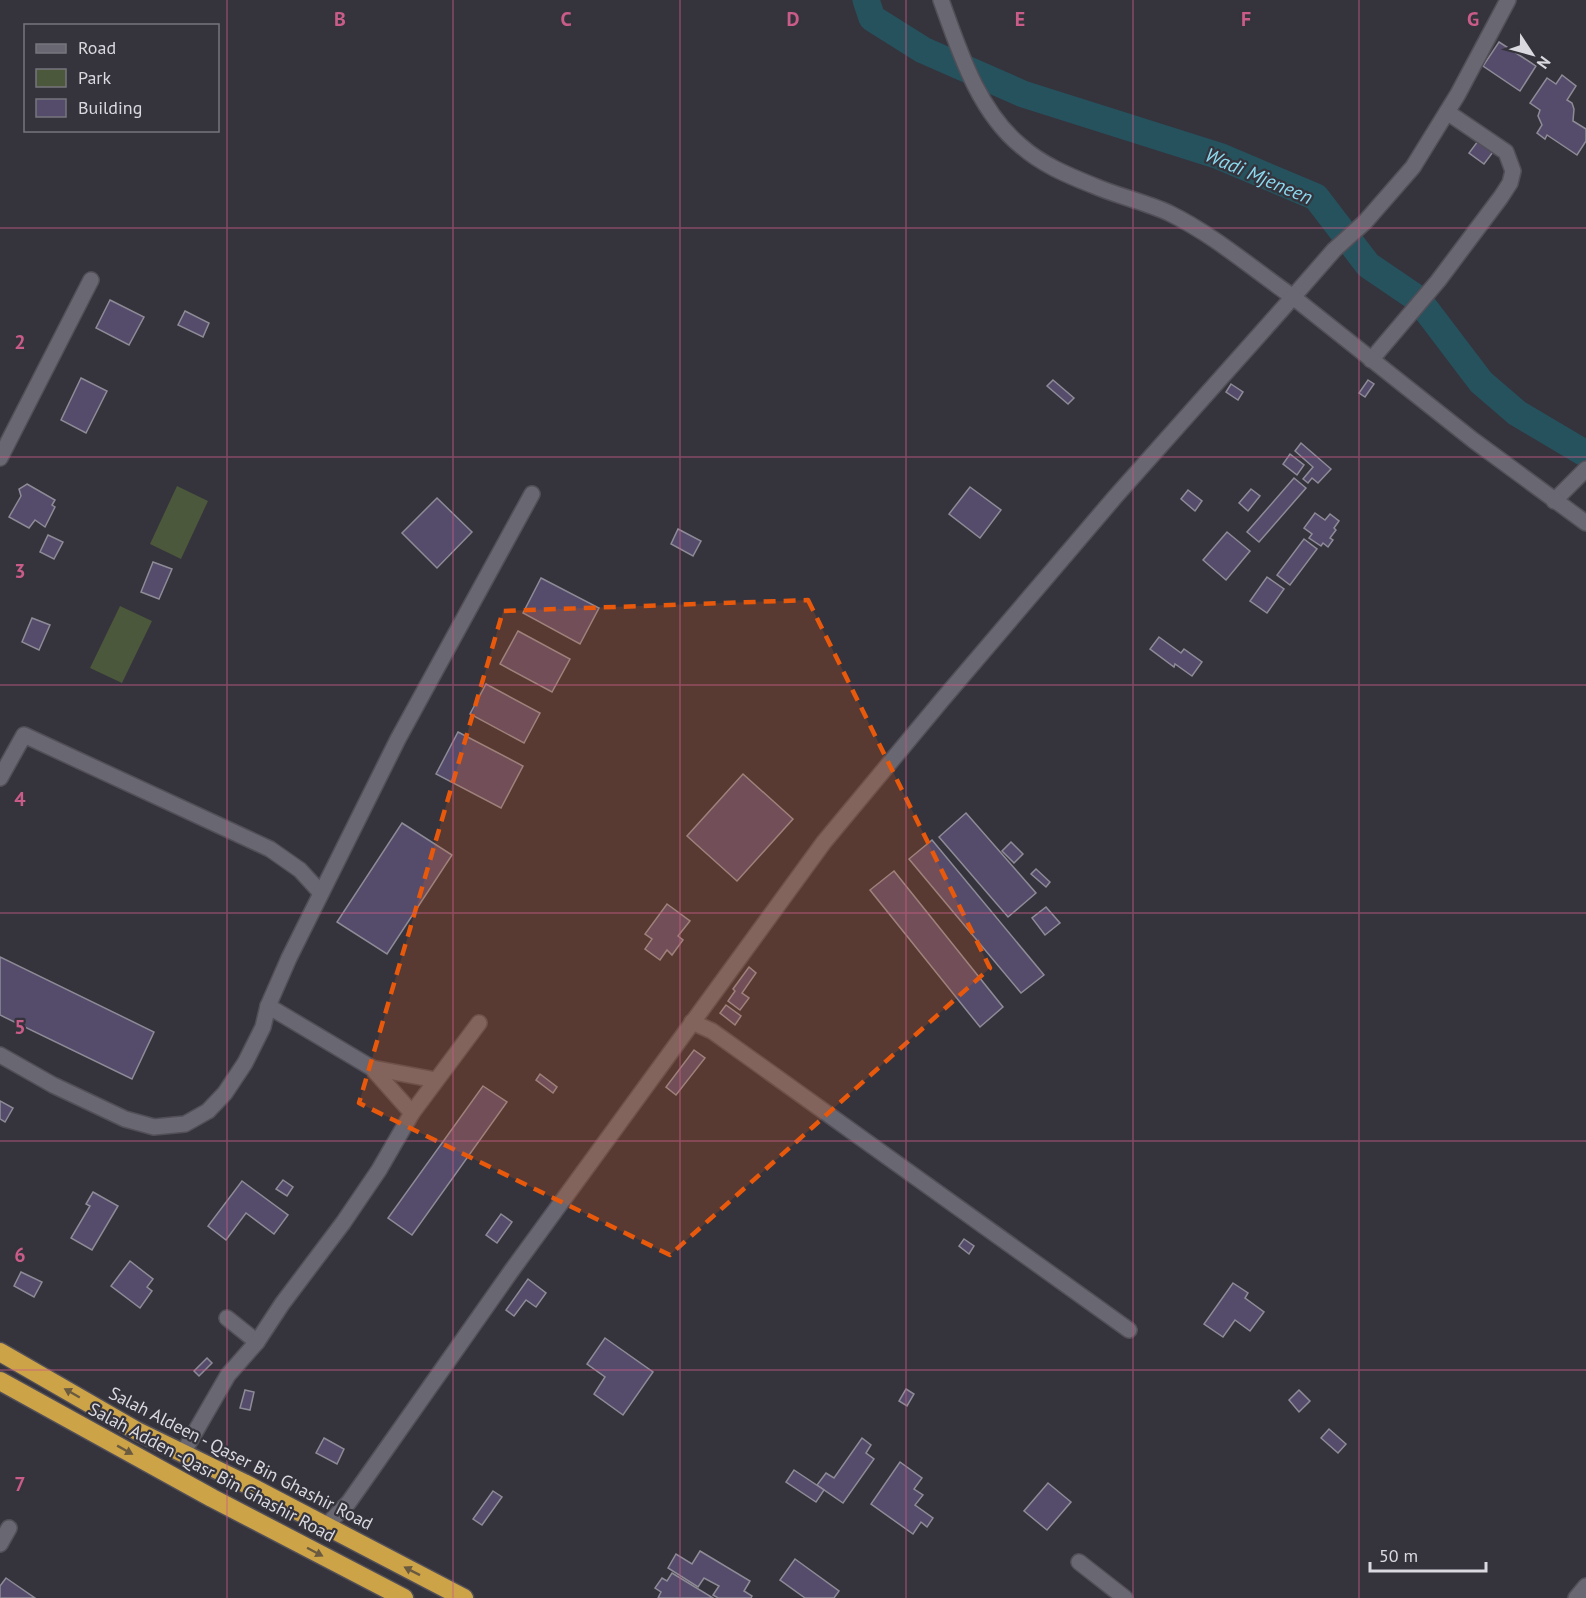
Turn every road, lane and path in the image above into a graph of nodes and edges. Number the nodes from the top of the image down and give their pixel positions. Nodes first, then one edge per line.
1 (941, 0) edge
2 (1508, 0) edge
3 (1447, 112) junction
4 (92, 280) dead end
5 (1293, 297) junction
6 (1371, 360) junction
7 (0, 458) edge
8 (1581, 474) edge
9 (531, 494) dead end
10 (1554, 501) junction
11 (1586, 523) edge
12 (0, 778) edge
13 (321, 893) junction
14 (268, 1006) junction
15 (692, 1022) junction
16 (479, 1023) dead end
17 (0, 1054) edge
18 (372, 1068) junction
19 (436, 1080) junction
20 (412, 1113) junction
21 (227, 1318) dead end
22 (1129, 1330) dead end
23 (257, 1342) junction
24 (0, 1352) edge
25 (0, 1381) edge
26 (183, 1453) junction
27 (293, 1508) junction
28 (326, 1526) junction
29 (9, 1528) dead end
30 (279, 1533) junction
31 (0, 1544) edge
32 (1079, 1562) dead end
33 (1586, 1586) edge
34 (404, 1598) edge
35 (464, 1598) edge
36 (1125, 1598) edge
37 (1576, 1598) edge

1 - 5 street
2 - 3 street
3 - 5 street
3 - 6 street
4 - 7 street
5 - 6 street
5 - 15 street
6 - 10 street
8 - 10 street
9 - 13 street
10 - 11 street
12 - 13 street
13 - 14 street
14 - 17 street
14 - 18 street
15 - 22 street
15 - 28 street
16 - 19 street
18 - 19 street
18 - 20 street
19 - 20 street
20 - 23 street
21 - 23 street
23 - 26 street
26 -> 24 highway, Salah Aldeen - Qaser Bin Ghashir Road
25 -> 30 highway, Salah Adden -Qasr Bin Ghashir Road
26 - 27 highway, Salah Aldeen - Qaser Bin Ghashir Road
27 - 28 highway, Salah Aldeen - Qaser Bin Ghashir Road
27 - 30 highway
35 -> 28 highway, Salah Aldeen - Qaser Bin Ghashir Road
29 - 31 street
30 -> 34 highway, Salah Adden -Qasr Bin Ghashir Road
32 - 36 street
33 - 37 street

